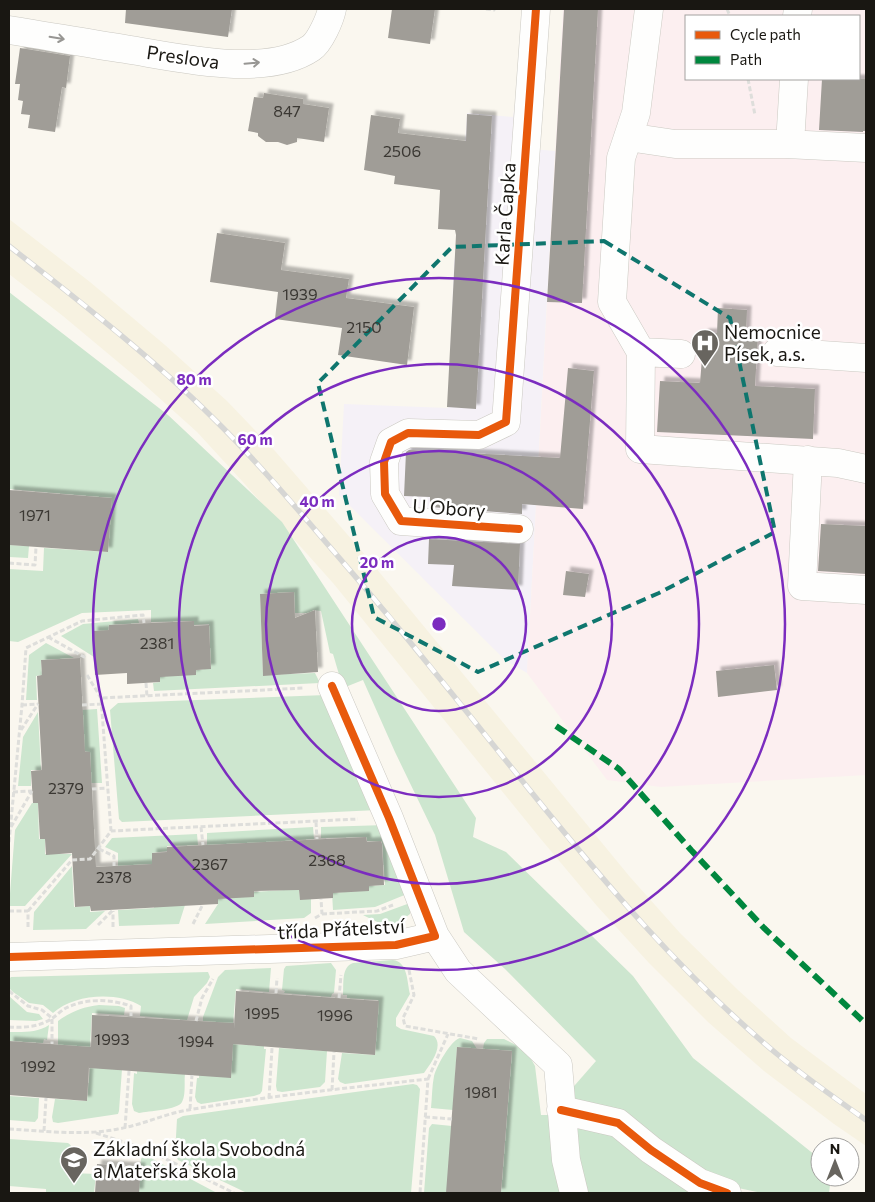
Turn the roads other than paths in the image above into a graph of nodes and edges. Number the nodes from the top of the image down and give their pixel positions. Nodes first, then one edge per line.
1 (332, 9) edge
2 (536, 9) edge
3 (649, 9) edge
4 (9, 30) edge
5 (794, 80) edge
6 (628, 136) junction
7 (790, 144) junction
8 (866, 148) edge
9 (641, 352) junction
10 (777, 352) dead end
11 (681, 354) dead end
12 (866, 358) edge
13 (506, 422) joint
14 (808, 460) junction
15 (866, 469) edge
16 (519, 529) dead end
17 (866, 590) edge
18 (332, 686) road end
19 (435, 936) junction
20 (9, 957) edge
21 (561, 1110) junction
22 (574, 1193) edge
23 (727, 1193) edge

4 -> 1 street, Preslova
2 - 13 street, Karla Čapka
3 - 6 street
5 - 7 street
6 - 7 street
6 - 9 street
7 - 8 street
9 - 11 street
9 - 14 street
10 - 12 street
13 - 16 street, U Obory
14 - 15 street
14 - 17 street
18 - 19 street, třída Přátelství
19 - 20 street, třída Přátelství
19 - 21 street
21 - 22 street
21 - 23 street

